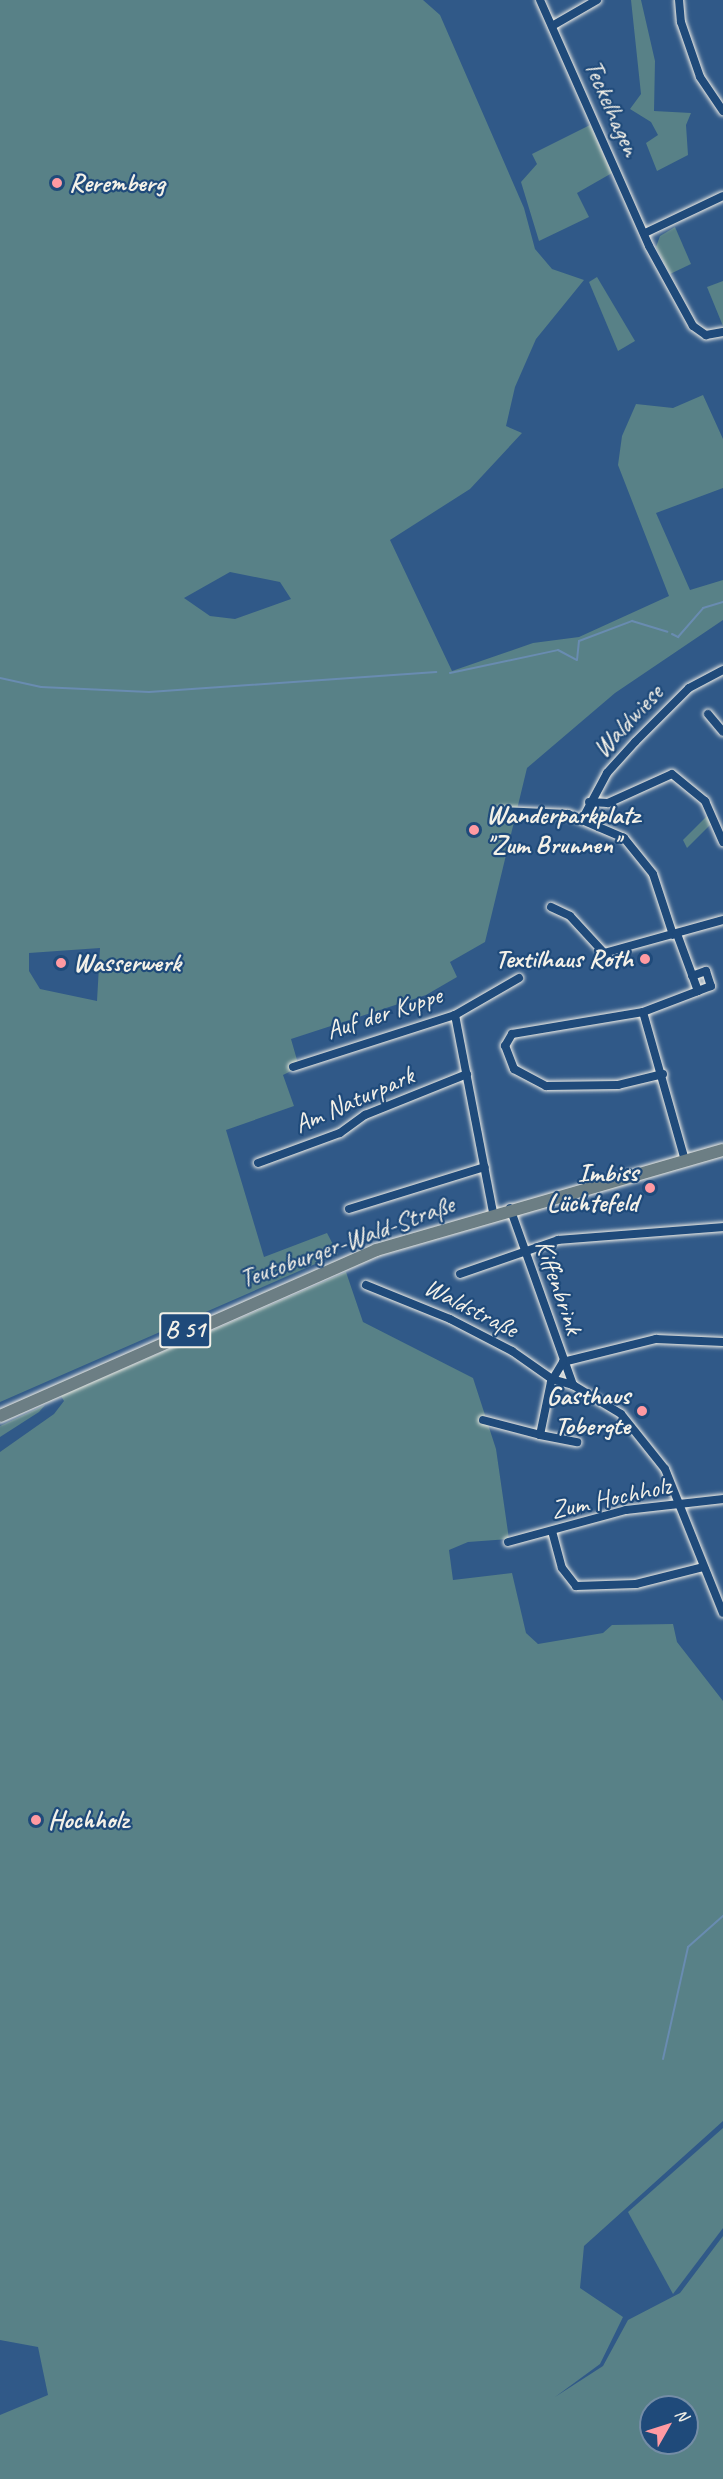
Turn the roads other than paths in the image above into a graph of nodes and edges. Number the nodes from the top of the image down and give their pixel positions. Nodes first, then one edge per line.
1 (540, 0) edge
2 (597, 0) edge
3 (679, 0) edge
4 (552, 26) junction
5 (723, 111) edge
6 (723, 196) edge
7 (645, 233) junction
8 (723, 332) edge
9 (723, 670) edge
10 (708, 714) dead end
11 (723, 732) edge
12 (589, 802) junction
13 (501, 811) dead end
14 (583, 818) junction
15 (723, 842) edge
16 (551, 907) dead end
17 (723, 920) edge
18 (675, 935) junction
19 (692, 976) junction
20 (519, 978) dead end
21 (698, 991) junction
22 (644, 1012) junction
23 (455, 1015) junction
24 (293, 1067) dead end
25 (467, 1074) junction
26 (663, 1074) junction
27 (723, 1150) edge
28 (685, 1160) junction
29 (258, 1163) dead end
30 (485, 1167) junction
31 (510, 1208) junction
32 (349, 1209) dead end
33 (493, 1213) junction
34 (723, 1227) edge
35 (524, 1250) junction
36 (460, 1274) dead end
37 (366, 1285) dead end
38 (723, 1342) edge
39 (563, 1362) junction
40 (552, 1380) junction
41 (573, 1385) junction
42 (0, 1416) edge
43 (483, 1420) dead end
44 (540, 1435) junction
45 (577, 1442) dead end
46 (723, 1499) edge
47 (682, 1504) junction
48 (552, 1531) junction
49 (508, 1542) dead end
50 (703, 1567) junction
51 (723, 1612) edge

1 - 4 street, Teckelhagen
2 - 4 street
3 - 5 street
4 - 7 street, Teckelhagen
6 - 7 street
7 - 8 street, Teckelhagen
9 - 12 street, Waldwiese
10 - 11 street
12 - 14 street, Waldwiese
12 - 15 street
13 - 14 street
14 - 18 street
16 - 18 street
17 - 18 street
18 - 19 street
19 - 21 street
19 - 21 street
20 - 23 street, Auf der Kuppe
21 - 22 street
22 - 26 street
22 - 26 street
23 - 24 street, Auf der Kuppe
23 - 25 street
25 - 29 street, Am Naturpark
25 - 30 street
26 - 28 street
27 - 28 main road, Teutoburger-Wald-Straße / B 51
28 - 31 main road, Teutoburger-Wald-Straße / B 51
30 - 32 street
30 - 33 street
31 - 33 main road, Teutoburger-Wald-Straße / B 51
31 - 35 street, Kiffenbrink
33 - 42 main road, Teutoburger-Wald-Straße / B 51
34 - 35 street
35 - 36 street
35 - 39 street, Kiffenbrink
37 - 40 street, Waldstraße
38 - 39 street, Kiffenbrink
39 - 40 street
39 - 41 street
40 - 41 street, Waldstraße
40 - 44 street
41 - 47 street, Waldstraße
43 - 44 street
44 - 45 street
46 - 47 street, Zum Hochholz
47 - 48 street, Zum Hochholz
47 - 50 street, Waldstraße
48 - 49 street, Zum Hochholz
48 - 50 street
50 - 51 street, Waldstraße

